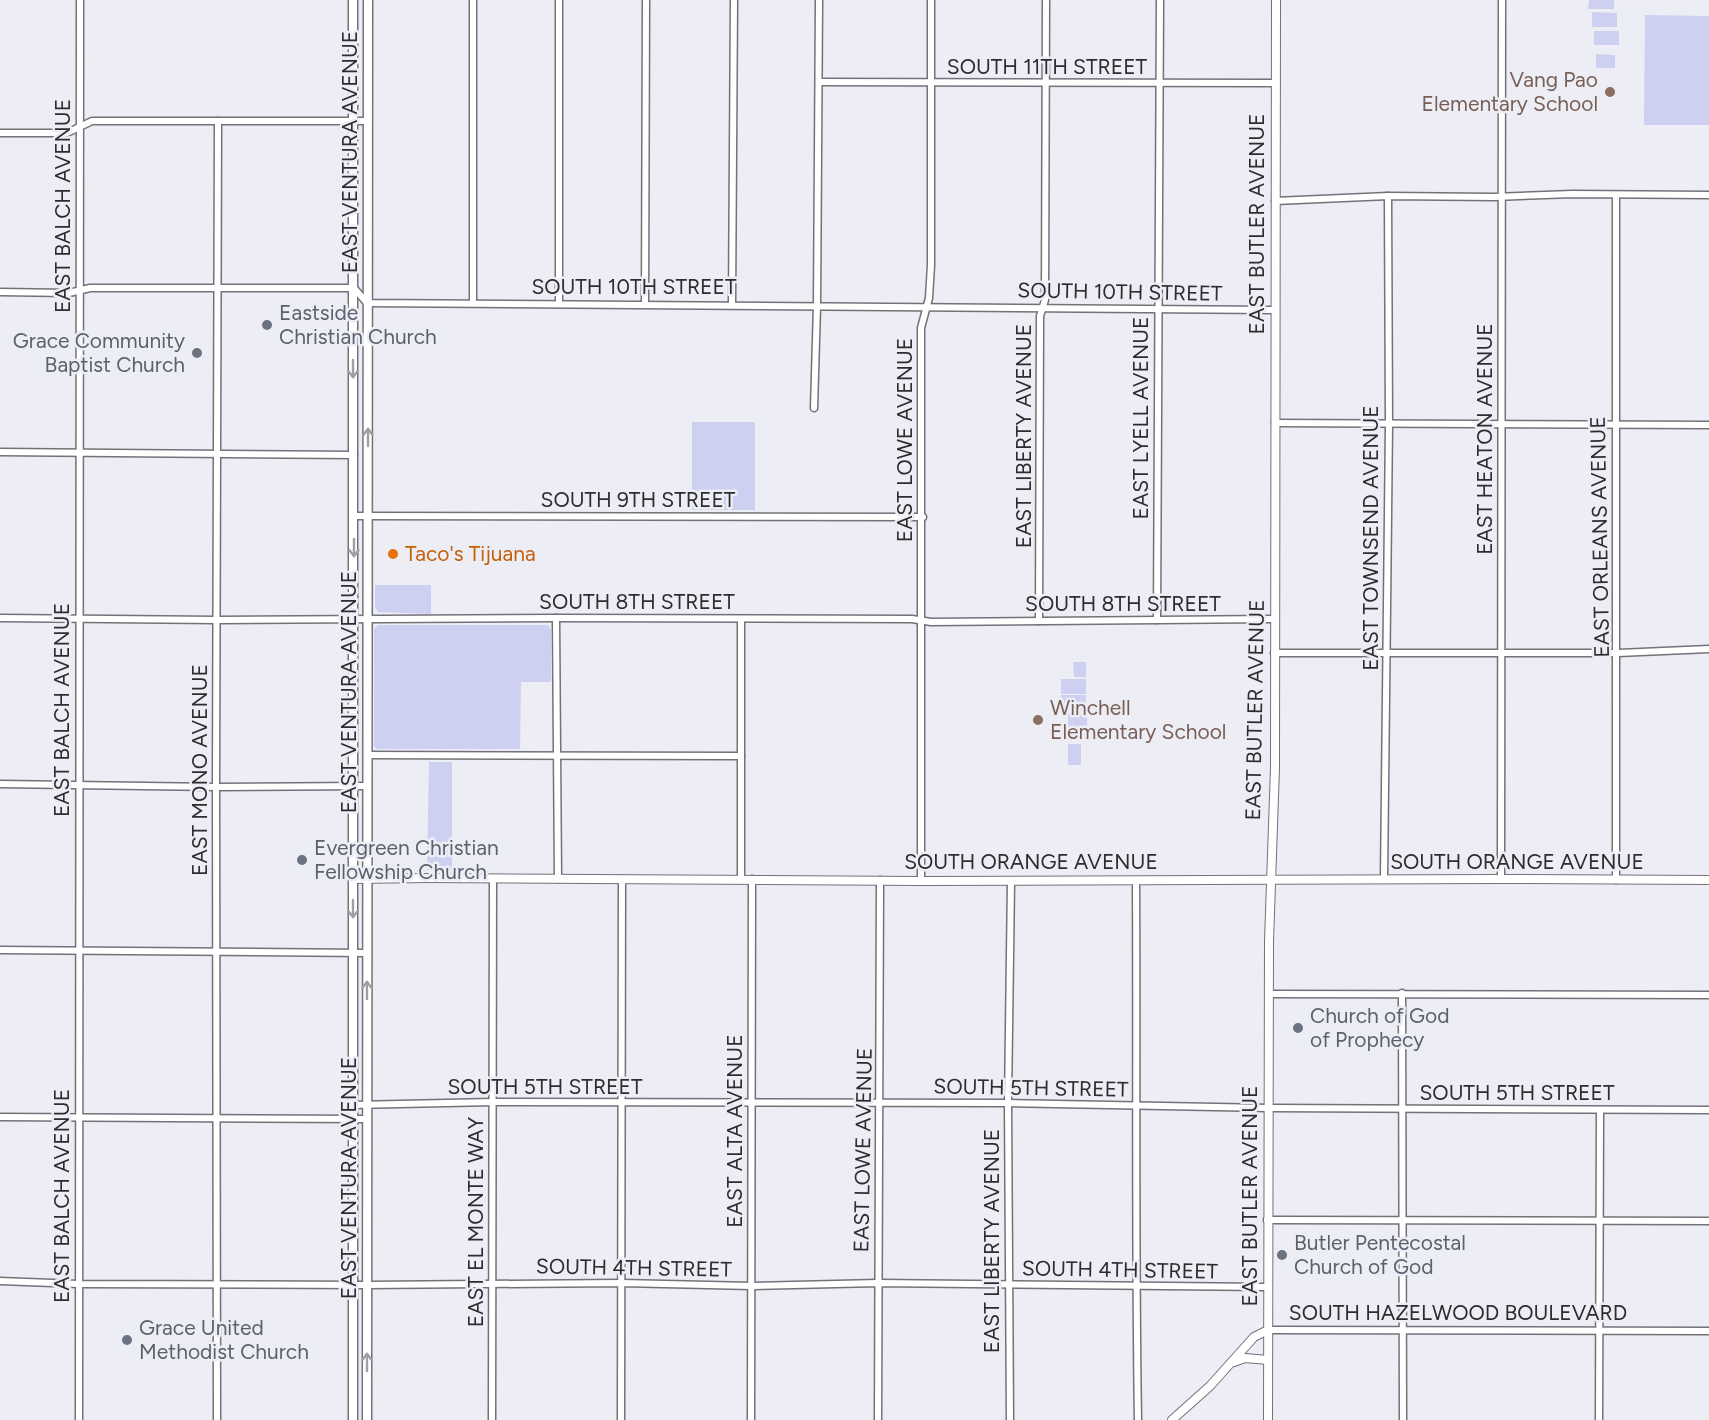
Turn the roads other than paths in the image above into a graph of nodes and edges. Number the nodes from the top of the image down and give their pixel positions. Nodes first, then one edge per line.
1 (80, 0) edge
2 (353, 0) edge
3 (368, 0) edge
4 (473, 0) edge
5 (559, 0) edge
6 (646, 0) edge
7 (734, 0) edge
8 (819, 0) edge
9 (931, 0) edge
10 (1046, 0) edge
11 (1160, 0) edge
12 (1276, 0) edge
13 (1502, 0) edge
14 (819, 82) junction
15 (931, 82) junction
16 (1046, 83) junction
17 (1276, 83) junction
18 (1159, 84) junction
19 (218, 121) junction
20 (354, 121) junction
21 (368, 121) junction
22 (79, 128) junction
23 (0, 133) edge
24 (1616, 195) junction
25 (1709, 195) edge
26 (1388, 196) junction
27 (1503, 197) junction
28 (1275, 201) junction
29 (218, 288) junction
30 (354, 288) junction
31 (79, 290) junction
32 (0, 292) edge
33 (367, 303) junction
34 (473, 303) junction
35 (559, 304) junction
36 (645, 304) junction
37 (732, 304) junction
38 (817, 306) junction
39 (926, 308) junction
40 (1043, 308) junction
41 (1158, 309) junction
42 (1275, 310) junction
43 (814, 408) dead end
44 (1275, 423) junction
45 (1389, 424) junction
46 (1502, 425) junction
47 (1616, 425) junction
48 (1709, 425) edge
49 (0, 452) edge
50 (79, 453) junction
51 (218, 453) junction
52 (354, 455) junction
53 (354, 516) junction
54 (368, 516) junction
55 (922, 517) junction
56 (0, 618) edge
57 (78, 618) junction
58 (556, 618) junction
59 (368, 619) junction
60 (1274, 619) junction
61 (218, 620) junction
62 (354, 620) junction
63 (741, 620) junction
64 (1157, 620) junction
65 (922, 621) junction
66 (1039, 621) junction
67 (1709, 648) edge
68 (1387, 652) junction
69 (1501, 652) junction
70 (1618, 652) junction
71 (1274, 653) junction
72 (367, 755) junction
73 (558, 755) junction
74 (741, 756) junction
75 (0, 784) edge
76 (79, 786) junction
77 (353, 786) junction
78 (367, 786) junction
79 (216, 787) junction
80 (367, 878) junction
81 (353, 879) junction
82 (493, 879) junction
83 (558, 879) junction
84 (622, 879) junction
85 (741, 879) junction
86 (752, 879) junction
87 (1384, 879) junction
88 (1501, 879) junction
89 (880, 880) junction
90 (1136, 880) junction
91 (1270, 880) junction
92 (1616, 880) junction
93 (1709, 880) edge
94 (921, 881) junction
95 (1011, 881) junction
96 (0, 950) edge
97 (79, 952) junction
98 (217, 953) junction
99 (353, 953) junction
100 (367, 953) junction
101 (1402, 993) junction
102 (1269, 994) junction
103 (1709, 995) edge
104 (493, 1102) junction
105 (621, 1103) junction
106 (880, 1103) junction
107 (1008, 1103) junction
108 (752, 1104) junction
109 (353, 1105) junction
110 (366, 1105) junction
111 (1138, 1106) junction
112 (1269, 1108) junction
113 (1404, 1109) junction
114 (1600, 1110) junction
115 (1709, 1110) edge
116 (0, 1117) edge
117 (79, 1117) junction
118 (218, 1119) junction
119 (353, 1119) junction
120 (366, 1119) junction
121 (1268, 1220) junction
122 (1404, 1220) junction
123 (1600, 1221) junction
124 (1709, 1221) edge
125 (0, 1281) edge
126 (492, 1283) junction
127 (621, 1283) junction
128 (878, 1283) junction
129 (79, 1284) junction
130 (217, 1284) junction
131 (353, 1285) junction
132 (367, 1285) junction
133 (1009, 1285) junction
134 (752, 1286) junction
135 (1136, 1287) junction
136 (1268, 1287) junction
137 (1268, 1330) junction
138 (1404, 1331) junction
139 (1599, 1331) junction
140 (1709, 1331) edge
141 (1268, 1360) junction
142 (1232, 1362) junction
143 (79, 1420) edge
144 (218, 1420) edge
145 (352, 1420) edge
146 (367, 1420) edge
147 (492, 1420) edge
148 (621, 1420) edge
149 (751, 1420) edge
150 (878, 1420) edge
151 (1010, 1420) edge
152 (1138, 1420) edge
153 (1172, 1420) edge
154 (1268, 1420) edge
155 (1404, 1420) edge
156 (1599, 1420) edge

1 - 22 street, EAST BALCH AVENUE
2 - 20 main road, EAST VENTURA AVENUE
3 - 21 main road, EAST VENTURA AVENUE
4 - 34 street
5 - 35 street
6 - 36 street
7 - 37 street
8 - 14 street
9 - 15 street, EAST LOWE AVENUE
10 - 16 street, EAST LIBERTY AVENUE
11 - 18 street, EAST LYELL AVENUE
12 - 17 street, EAST BUTLER AVENUE
13 - 27 street, EAST HEATON AVENUE
14 - 15 street, SOUTH 11TH STREET
14 - 38 street
15 - 16 street, SOUTH 11TH STREET
15 - 39 street, EAST LOWE AVENUE
16 - 18 street, SOUTH 11TH STREET
16 - 40 street, EAST LIBERTY AVENUE
17 - 18 street, SOUTH 11TH STREET
17 - 28 street, EAST BUTLER AVENUE
18 - 41 street, EAST LYELL AVENUE
19 - 20 street
19 - 22 street
19 - 29 street, EAST MONO AVENUE
20 - 21 street
20 - 30 main road, EAST VENTURA AVENUE
21 - 33 main road, EAST VENTURA AVENUE
22 - 23 street
22 - 31 street, EAST BALCH AVENUE
24 - 25 street
24 - 27 street
24 - 47 street, EAST ORLEANS AVENUE
26 - 27 street
26 - 28 street
26 - 45 street, EAST TOWNSEND AVENUE
27 - 46 street, EAST HEATON AVENUE
28 - 42 street, EAST BUTLER AVENUE
29 - 30 street
29 - 31 street
29 - 51 street, EAST MONO AVENUE
30 - 33 street
30 -> 52 main road, EAST VENTURA AVENUE
31 - 32 street
31 - 50 street, EAST BALCH AVENUE
33 - 34 street, SOUTH 10TH STREET
54 -> 33 main road, EAST VENTURA AVENUE
34 - 35 street, SOUTH 10TH STREET
35 - 36 street, SOUTH 10TH STREET
36 - 37 street, SOUTH 10TH STREET
37 - 38 street, SOUTH 10TH STREET
38 - 39 street, SOUTH 10TH STREET
38 - 43 street
39 - 40 street, SOUTH 10TH STREET
39 - 55 street, EAST LOWE AVENUE
40 - 41 street, SOUTH 10TH STREET
40 - 66 street, EAST LIBERTY AVENUE
41 - 42 street, SOUTH 10TH STREET
41 - 64 street, EAST LYELL AVENUE
42 - 44 street, EAST BUTLER AVENUE
44 - 45 street
44 - 60 street, EAST BUTLER AVENUE
45 - 46 street
45 - 68 street, EAST TOWNSEND AVENUE
46 - 47 street
46 - 69 street, EAST HEATON AVENUE
47 - 48 street
47 - 70 street, EAST ORLEANS AVENUE
49 - 50 street
50 - 51 street
50 - 57 street, EAST BALCH AVENUE
51 - 52 street
51 - 61 street, EAST MONO AVENUE
52 - 53 main road, EAST VENTURA AVENUE
53 - 54 street, SOUTH 9TH STREET
53 -> 62 main road, EAST VENTURA AVENUE
54 - 55 street, SOUTH 9TH STREET
54 - 59 main road, EAST VENTURA AVENUE
55 - 65 street, EAST LOWE AVENUE
56 - 57 street, SOUTH 8TH STREET
57 - 61 street, SOUTH 8TH STREET
57 - 76 street, EAST BALCH AVENUE
58 - 59 street, SOUTH 8TH STREET
58 - 63 street, SOUTH 8TH STREET
58 - 73 street
59 - 62 street, SOUTH 8TH STREET
59 - 72 main road, EAST VENTURA AVENUE
60 - 64 street, SOUTH 8TH STREET
60 - 71 street, EAST BUTLER AVENUE
61 - 62 street, SOUTH 8TH STREET
61 - 79 street, EAST MONO AVENUE
62 - 77 main road, EAST VENTURA AVENUE
63 - 65 street, SOUTH 8TH STREET
63 - 74 street
64 - 66 street, SOUTH 8TH STREET
65 - 66 street, SOUTH 8TH STREET
65 - 94 street, EAST LOWE AVENUE
67 - 70 street
68 - 69 street
68 - 71 street
68 - 87 street, EAST TOWNSEND AVENUE
69 - 70 street
69 - 88 street, EAST HEATON AVENUE
70 - 92 street, EAST ORLEANS AVENUE
71 - 91 street, EAST BUTLER AVENUE
72 - 73 street
72 - 78 main road, EAST VENTURA AVENUE
73 - 74 street
73 - 83 street
74 - 85 street
75 - 76 street
76 - 79 street
76 - 97 street, EAST BALCH AVENUE
77 - 78 street
77 - 79 street
77 - 81 main road, EAST VENTURA AVENUE
78 - 80 main road, EAST VENTURA AVENUE
79 - 98 street, EAST MONO AVENUE
80 - 81 street, SOUTH ORANGE AVENUE
80 - 82 street, SOUTH ORANGE AVENUE
80 - 100 main road, EAST VENTURA AVENUE
81 -> 99 main road, EAST VENTURA AVENUE
82 - 83 street, SOUTH ORANGE AVENUE
82 - 104 street, EAST EL MONTE WAY
83 - 84 street, SOUTH ORANGE AVENUE
84 - 85 street, SOUTH ORANGE AVENUE
84 - 105 street
85 - 86 street, SOUTH ORANGE AVENUE
86 - 89 street, SOUTH ORANGE AVENUE
86 - 108 street, EAST ALTA AVENUE
87 - 88 street, SOUTH ORANGE AVENUE
87 - 91 street, SOUTH ORANGE AVENUE
88 - 92 street, SOUTH ORANGE AVENUE
89 - 94 street, SOUTH ORANGE AVENUE
89 - 106 street, EAST LOWE AVENUE
90 - 91 street, SOUTH ORANGE AVENUE
90 - 95 street, SOUTH ORANGE AVENUE
90 - 111 street
91 - 102 street, EAST BUTLER AVENUE
92 - 93 street, SOUTH ORANGE AVENUE
94 - 95 street, SOUTH ORANGE AVENUE
95 - 107 street, EAST LIBERTY AVENUE
96 - 97 street
97 - 98 street
97 - 117 street, EAST BALCH AVENUE
98 - 99 street
98 - 118 street, EAST MONO AVENUE
99 - 100 street
99 - 109 main road, EAST VENTURA AVENUE
110 -> 100 main road, EAST VENTURA AVENUE
101 - 102 street
101 - 103 street
101 - 113 street
102 - 112 street, EAST BUTLER AVENUE
104 - 105 street, SOUTH 5TH STREET
104 - 110 street, SOUTH 5TH STREET
104 - 126 street, EAST EL MONTE WAY
105 - 108 street, SOUTH 5TH STREET
105 - 127 street
106 - 107 street, SOUTH 5TH STREET
106 - 108 street, SOUTH 5TH STREET
106 - 128 street, EAST LOWE AVENUE
107 - 111 street, SOUTH 5TH STREET
107 - 133 street, EAST LIBERTY AVENUE
108 - 134 street, EAST ALTA AVENUE
109 - 110 street, SOUTH 5TH STREET
109 - 119 main road, EAST VENTURA AVENUE
110 - 120 main road, EAST VENTURA AVENUE
111 - 112 street, SOUTH 5TH STREET
111 - 135 street
112 - 113 street, SOUTH 5TH STREET
112 - 121 street, EAST BUTLER AVENUE
113 - 114 street, SOUTH 5TH STREET
113 - 122 street
114 - 115 street, SOUTH 5TH STREET
114 - 123 street
116 - 117 street
117 - 118 street
117 - 129 street, EAST BALCH AVENUE
118 - 119 street
118 - 130 street, EAST MONO AVENUE
119 - 120 street
119 - 131 main road, EAST VENTURA AVENUE
120 - 132 main road, EAST VENTURA AVENUE
121 - 122 street
121 - 136 street, EAST BUTLER AVENUE
122 - 123 street
122 - 138 street
123 - 124 street
123 - 139 street
125 - 129 street, SOUTH 4TH STREET
126 - 127 street, SOUTH 4TH STREET
126 - 132 street, SOUTH 4TH STREET
126 - 147 street, EAST EL MONTE WAY
127 - 134 street, SOUTH 4TH STREET
127 - 148 street
128 - 133 street, SOUTH 4TH STREET
128 - 134 street, SOUTH 4TH STREET
128 - 150 street, EAST LOWE AVENUE
129 - 130 street, SOUTH 4TH STREET
129 - 143 street, EAST BALCH AVENUE
130 - 131 street, SOUTH 4TH STREET
130 - 144 street, EAST MONO AVENUE
131 - 132 street, SOUTH 4TH STREET
131 - 145 main road, EAST VENTURA AVENUE
146 -> 132 main road, EAST VENTURA AVENUE
133 - 135 street, SOUTH 4TH STREET
133 - 151 street, EAST LIBERTY AVENUE
134 - 149 street, EAST ALTA AVENUE
135 - 136 street, SOUTH 4TH STREET
135 - 152 street
136 - 137 street, EAST BUTLER AVENUE
137 - 138 street, SOUTH HAZELWOOD BOULEVARD
137 - 141 street, EAST BUTLER AVENUE
137 - 142 street, SOUTH HAZELWOOD BOULEVARD
138 - 139 street, SOUTH HAZELWOOD BOULEVARD
138 - 155 street
139 - 140 street, SOUTH HAZELWOOD BOULEVARD
139 - 156 street
141 - 142 street
141 - 154 street, EAST BUTLER AVENUE
142 - 153 street, SOUTH HAZELWOOD BOULEVARD

